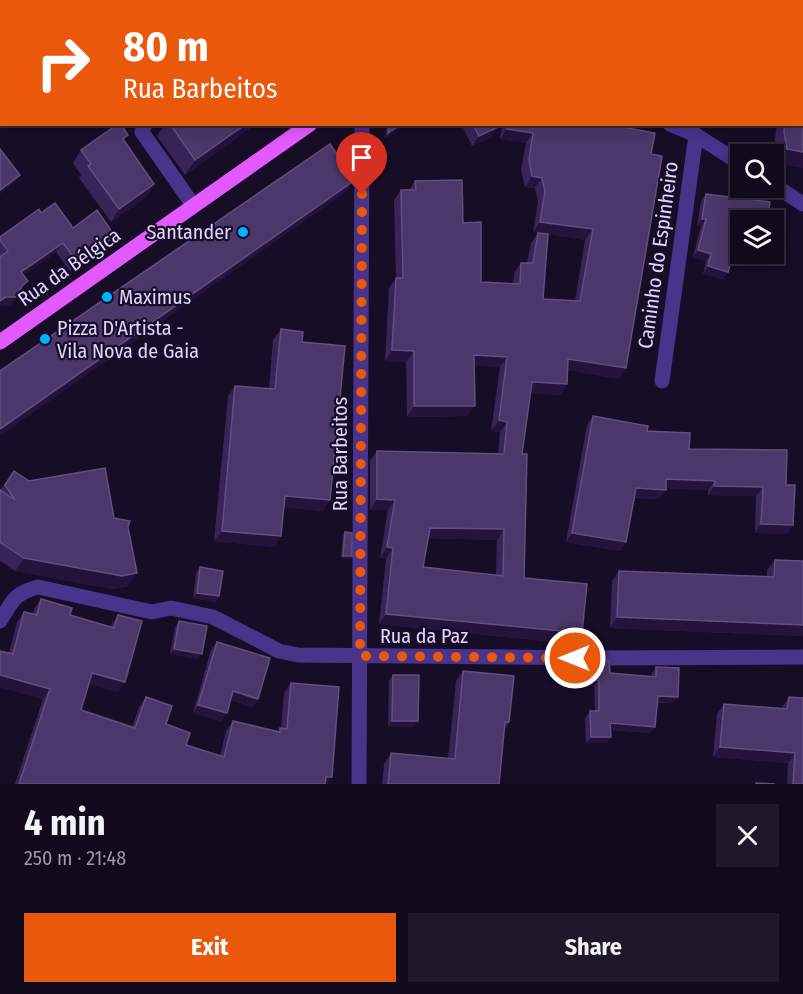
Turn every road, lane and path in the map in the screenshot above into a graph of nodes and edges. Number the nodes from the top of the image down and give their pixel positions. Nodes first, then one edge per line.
1 (144, 126) edge
2 (307, 126) edge
3 (362, 126) edge
4 (675, 126) edge
5 (696, 135) junction
6 (730, 157) edge
7 (784, 192) edge
8 (803, 204) edge
9 (194, 205) junction
10 (0, 342) edge
11 (662, 381) dead end
12 (0, 621) edge
13 (360, 656) junction
14 (803, 657) edge
15 (359, 784) edge

1 - 9 street
2 - 9 main road, Rua da Bélgica
3 - 13 street, Rua Barbeitos
4 - 5 street
5 - 6 street
5 - 11 street, Caminho do Espinheiro
7 - 8 street
9 - 10 main road, Rua da Bélgica
12 - 13 street, Rua da Paz
13 - 14 street, Rua da Paz
13 - 15 street, Rua Barbeitos

